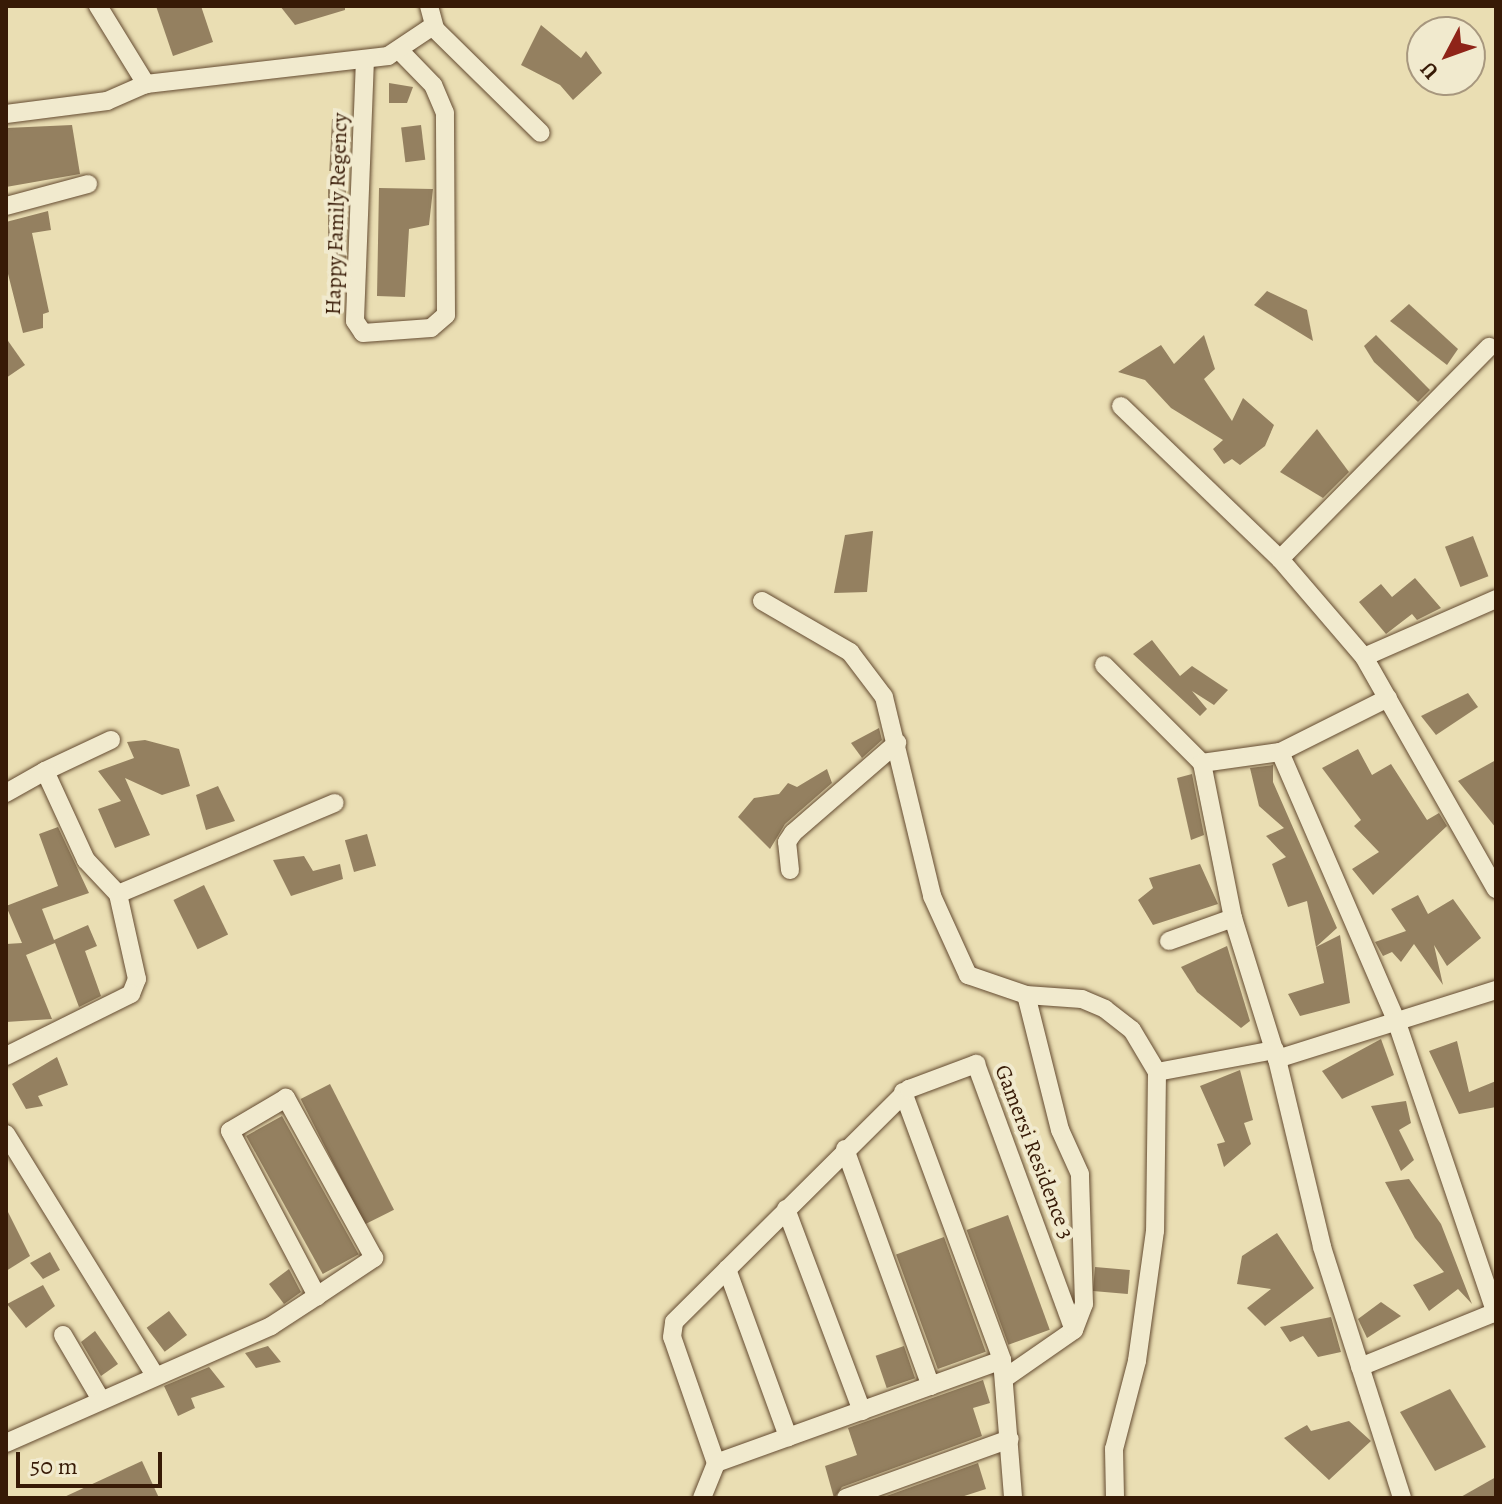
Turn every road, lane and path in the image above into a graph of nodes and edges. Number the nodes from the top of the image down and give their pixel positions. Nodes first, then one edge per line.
1 (98, 6) edge
2 (429, 6) edge
3 (433, 26) junction
4 (399, 50) junction
5 (365, 59) junction
6 (146, 84) junction
7 (6, 114) edge
8 (541, 133) dead end
9 (88, 184) dead end
10 (6, 206) edge
11 (1489, 347) dead end
12 (1121, 406) dead end
13 (1280, 559) junction
14 (1496, 599) edge
15 (762, 601) dead end
16 (1364, 657) junction
17 (1104, 665) dead end
18 (1388, 698) junction
19 (111, 740) dead end
20 (897, 743) junction
21 (1280, 752) junction
22 (1202, 763) junction
23 (45, 771) junction
24 (6, 793) edge
25 (335, 803) dead end
26 (790, 870) dead end
27 (1496, 889) edge
28 (118, 894) junction
29 (1233, 918) junction
30 (1169, 941) dead end
31 (1496, 990) edge
32 (1026, 995) junction
33 (1397, 1023) junction
34 (1276, 1054) junction
35 (6, 1056) edge
36 (1157, 1072) junction
37 (903, 1092) junction
38 (6, 1134) edge
39 (845, 1149) junction
40 (786, 1209) junction
41 (727, 1269) junction
42 (317, 1296) junction
43 (1496, 1313) edge
44 (1074, 1330) junction
45 (63, 1335) dead end
46 (1360, 1367) junction
47 (1004, 1369) junction
48 (154, 1374) junction
49 (931, 1386) junction
50 (100, 1398) junction
51 (862, 1411) junction
52 (788, 1437) junction
53 (1010, 1439) junction
54 (6, 1443) edge
55 (716, 1463) junction
56 (702, 1498) edge
57 (846, 1498) edge
58 (1013, 1498) edge
59 (1115, 1498) edge
60 (1402, 1498) edge

1 - 6 street
2 - 3 street
3 - 4 street
3 - 8 street
4 - 5 street
4 - 5 street, Happy Family Regency
5 - 6 street
6 - 7 street
9 - 10 street
11 - 13 street
12 - 13 street
13 - 16 street
14 - 16 street
15 - 20 street
16 - 18 street
17 - 22 street
18 - 21 street
18 - 27 street
19 - 23 street
20 - 26 street
20 - 32 street
21 - 22 street
21 - 33 street
22 - 29 street
23 - 24 street
23 - 28 street
25 - 28 street
28 - 35 street
29 - 30 street
29 - 34 street
31 - 33 street
32 - 36 street
32 - 44 street, Gamersi Residence 3
33 - 34 street
33 - 43 street
34 - 36 street
34 - 46 street
36 - 59 street
37 - 39 street, Gamersi Residence 3
37 - 44 street, Gamersi Residence 3
37 - 47 street
38 - 48 street
39 - 40 street, Gamersi Residence 3
39 - 49 street
40 - 41 street, Gamersi Residence 3
40 - 51 street
41 - 52 street
41 - 55 street, Gamersi Residence 3
42 - 42 street
42 - 48 street
43 - 46 street
44 - 47 street
45 - 50 street
46 - 60 street
47 - 49 street
47 - 53 street
48 - 50 street
49 - 51 street
50 - 54 street
51 - 52 street
52 - 55 street
53 - 57 street
53 - 58 street
55 - 56 street

